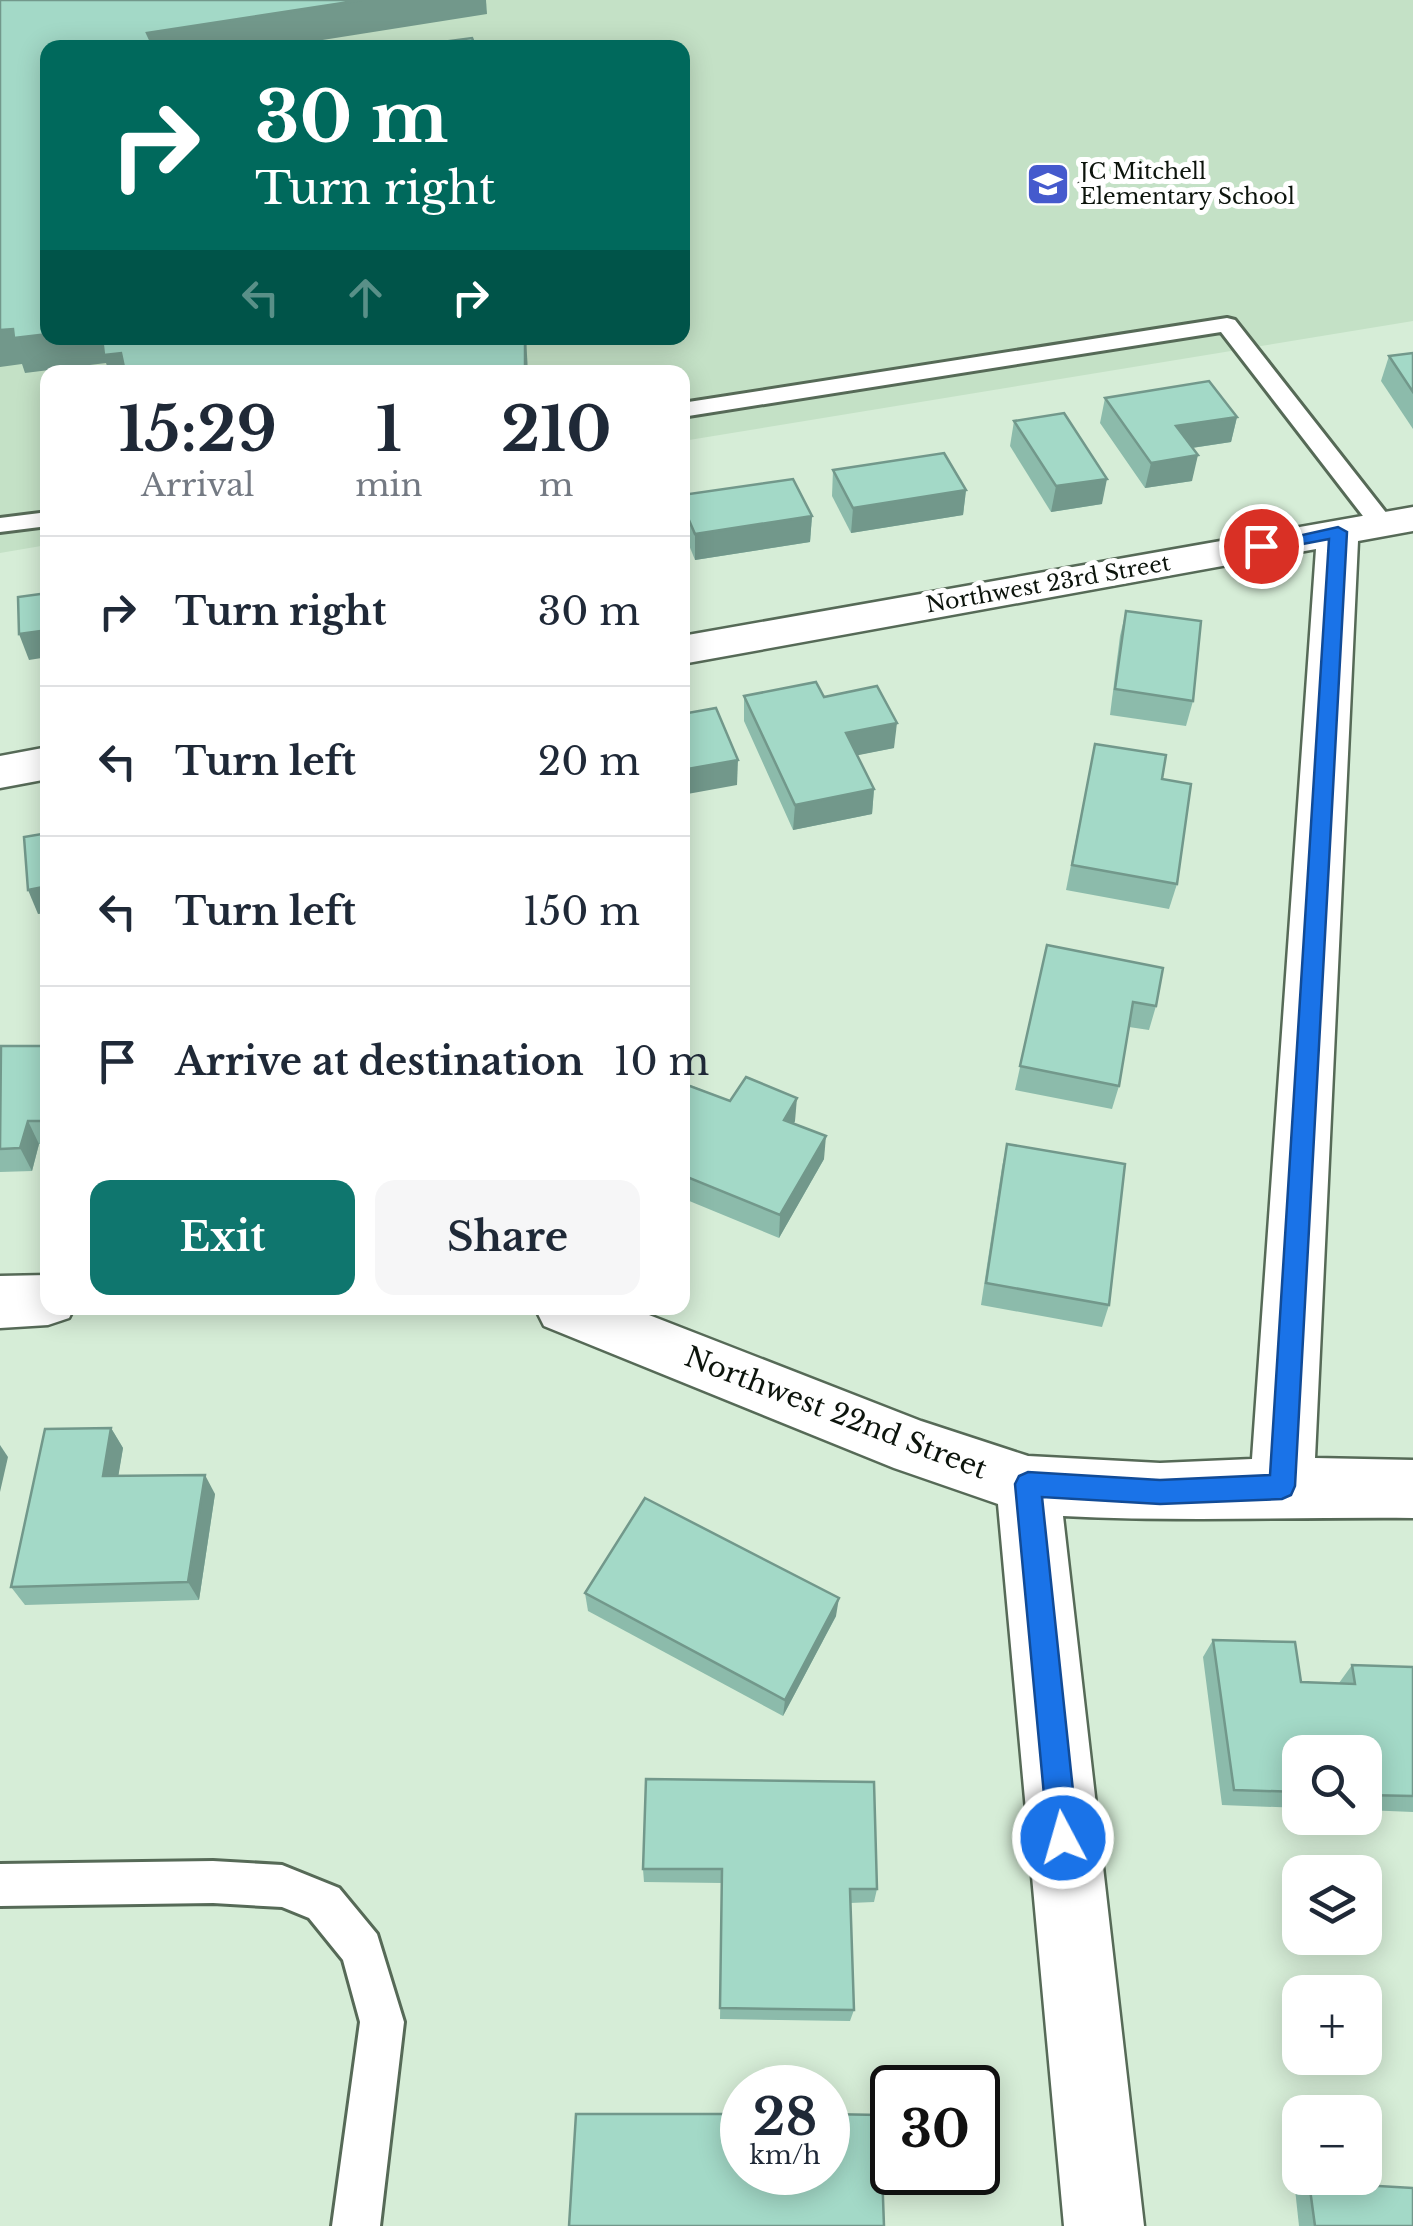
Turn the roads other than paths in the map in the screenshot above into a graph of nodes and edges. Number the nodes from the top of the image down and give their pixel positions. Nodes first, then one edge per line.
1 (690, 409) edge
2 (40, 520) edge
3 (0, 525) edge
4 (1378, 525) edge
5 (690, 649) edge
6 (40, 764) edge
7 (0, 772) edge
8 (40, 1300) edge
9 (0, 1302) edge
10 (583, 1315) edge
11 (1028, 1484) junction
12 (1282, 1486) junction
13 (1413, 1489) edge
14 (0, 1885) edge
15 (356, 2226) edge
16 (1104, 2226) edge

1 - 4 lane
2 - 3 lane
4 - 5 street, Northwest 23rd Street
4 - 12 street
6 - 7 street
8 - 9 street
10 - 11 street, Northwest 22nd Street
11 - 12 street, Northwest 22nd Street
11 - 16 street
12 - 13 street, Northwest 22nd Street
14 - 15 lane

